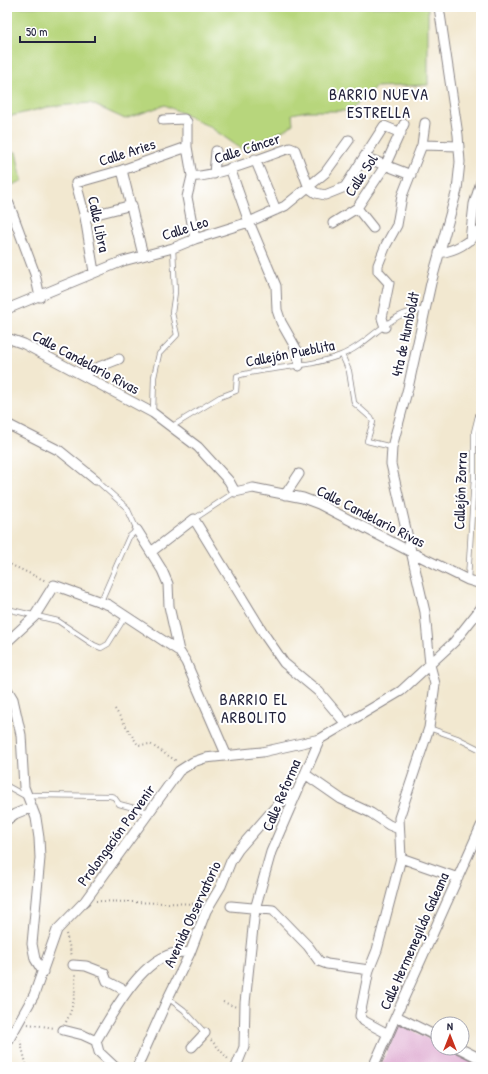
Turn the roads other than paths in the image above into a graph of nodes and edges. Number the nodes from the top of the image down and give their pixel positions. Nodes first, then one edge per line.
1 (439, 7) edge
2 (163, 120) dead end
3 (425, 123) dead end
4 (349, 140) dead end
5 (422, 145) junction
6 (459, 146) junction
7 (187, 147) junction
8 (216, 151) dead end
9 (364, 157) junction
10 (255, 159) junction
11 (385, 166) junction
12 (230, 168) junction
13 (122, 170) junction
14 (214, 174) junction
15 (411, 175) junction
16 (192, 176) junction
17 (481, 182) edge
18 (76, 183) joint
19 (309, 188) junction
20 (9, 204) dead end
21 (132, 205) junction
22 (357, 208) junction
23 (276, 210) junction
24 (85, 217) junction
25 (249, 222) junction
26 (333, 223) dead end
27 (373, 228) dead end
28 (481, 230) edge
29 (195, 239) junction
30 (470, 240) junction
31 (173, 248) junction
32 (439, 253) junction
33 (143, 255) junction
34 (94, 272) junction
35 (40, 297) junction
36 (7, 309) edge
37 (425, 310) junction
38 (385, 327) junction
39 (7, 338) edge
40 (342, 355) junction
41 (119, 359) dead end
42 (299, 366) junction
43 (81, 374) junction
44 (481, 404) edge
45 (153, 413) junction
46 (7, 424) edge
47 (171, 427) junction
48 (392, 447) junction
49 (299, 474) dead end
50 (96, 480) joint
51 (235, 492) junction
52 (285, 495) junction
53 (194, 519) junction
54 (137, 530) junction
55 (151, 552) junction
56 (411, 552) junction
57 (468, 580) junction
58 (481, 584) edge
59 (101, 600) junction
60 (481, 608) edge
61 (7, 609) edge
62 (34, 617) junction
63 (125, 617) junction
64 (7, 642) edge
65 (179, 651) junction
66 (430, 665) junction
67 (7, 689) edge
68 (346, 724) junction
69 (430, 728) junction
70 (320, 739) junction
71 (481, 750) edge
72 (226, 754) junction
73 (305, 774) junction
74 (7, 786) edge
75 (297, 792) junction
76 (27, 797) junction
77 (32, 807) junction
78 (151, 812) junction
79 (7, 820) edge
80 (481, 826) edge
81 (399, 829) junction
82 (402, 858) junction
83 (458, 878) junction
84 (231, 906) dead end
85 (255, 908) junction
86 (190, 953) junction
87 (73, 964) road end
88 (369, 970) junction
89 (43, 972) junction
90 (126, 991) junction
91 (168, 998) junction
92 (396, 1016) junction
93 (63, 1030) road end
94 (205, 1033) joint
95 (430, 1033) edge
96 (388, 1034) junction
97 (96, 1041) junction
98 (7, 1043) edge
99 (192, 1047) dead end
100 (470, 1054) edge
101 (481, 1059) edge
102 (236, 1065) edge
103 (114, 1067) edge
104 (137, 1067) edge
105 (373, 1067) edge

1 - 6 street, 4ta de Humboldt
2 - 7 street
3 - 5 street
4 - 19 street, Calle Leo
5 - 6 street
5 - 15 street
6 - 32 street, 4ta de Humboldt
7 - 13 street, Calle Aries
7 - 16 street
8 - 14 street
9 - 11 street
9 - 11 street, Calle Sol
9 - 19 street
10 - 12 street, Calle Cáncer
10 - 19 street, Calle Cáncer
10 - 23 street
11 - 15 street
11 - 22 street, Calle Sol
12 - 14 street, Calle Cáncer
12 - 25 street
13 - 18 street, Calle Aries
13 - 21 street
14 - 16 street, Calle Cáncer
15 - 38 street
16 - 29 street
17 - 30 street
18 - 24 street, Calle Libra
19 - 23 street, Calle Leo
20 - 35 street
21 - 24 street
21 - 33 street
22 - 26 street, Calle Sol
22 - 27 street
23 - 25 street, Calle Leo
24 - 34 street, Calle Libra
25 - 29 street, Calle Leo
25 - 42 street
28 - 30 street
29 - 31 street, Calle Leo
30 - 32 street
31 - 33 street, Calle Leo
31 - 45 lane
32 - 37 street, 4ta de Humboldt
33 - 34 street, Calle Leo
34 - 35 street, Calle Leo
35 - 36 street, Calle Leo
37 - 38 lane, Callejón Pueblita
37 - 48 street, 4ta de Humboldt
38 - 40 lane, Callejón Pueblita
39 - 43 street, Calle Candelario Rivas
40 - 42 lane, Callejón Pueblita
40 - 48 lane
41 - 43 street
42 - 47 lane, Callejón Pueblita
43 - 45 street, Calle Candelario Rivas
44 - 57 lane, Callejón Zorra
45 - 47 street, Calle Candelario Rivas
46 - 50 street
47 - 51 street, Calle Candelario Rivas
48 - 56 street, 4ta de Humboldt
49 - 52 street
50 - 54 lane
51 - 52 street, Calle Candelario Rivas
51 - 53 lane
52 - 56 street, Calle Candelario Rivas
53 - 55 street
53 - 68 street
54 - 55 street
54 - 59 lane
55 - 65 street
56 - 57 street, Calle Candelario Rivas
56 - 66 street, 4ta de Humboldt
57 - 58 street, Calle Candelario Rivas
59 - 62 street
59 - 63 street
60 - 66 street
61 - 62 lane
62 - 63 lane
62 - 64 street
63 - 65 street
65 - 72 street
66 - 68 street
66 - 69 street, 4ta de Humboldt
67 - 76 street
68 - 70 street
69 - 71 lane
69 - 81 street, 4ta de Humboldt
70 - 72 street, Prolongación Porvenir
70 - 73 street, Calle Reforma
72 - 78 street, Prolongación Porvenir
73 - 75 street, Calle Reforma
73 - 81 street
74 - 76 lane
75 - 85 street, Calle Reforma
75 - 86 street, Avenida Observatorio
76 - 77 street
76 - 78 lane
77 - 79 street
77 - 89 street
78 - 89 street, Prolongación Porvenir
80 - 83 street, Calle Hermenegildo Galeana
81 - 82 street, 4ta de Humboldt
82 - 83 street
82 - 88 street
83 - 92 street, Calle Hermenegildo Galeana
84 - 85 street
85 - 88 street
85 - 102 street, Calle Reforma
86 - 90 street
86 - 91 street, Avenida Observatorio
87 - 90 street
88 - 96 street
89 - 98 street, Prolongación Porvenir
90 - 97 street
91 - 94 lane
91 - 104 street, Avenida Observatorio
92 - 95 street
92 - 96 street, Calle Hermenegildo Galeana
93 - 97 street
94 - 99 street
96 - 105 street, Calle Hermenegildo Galeana
97 - 103 street
100 - 101 street

